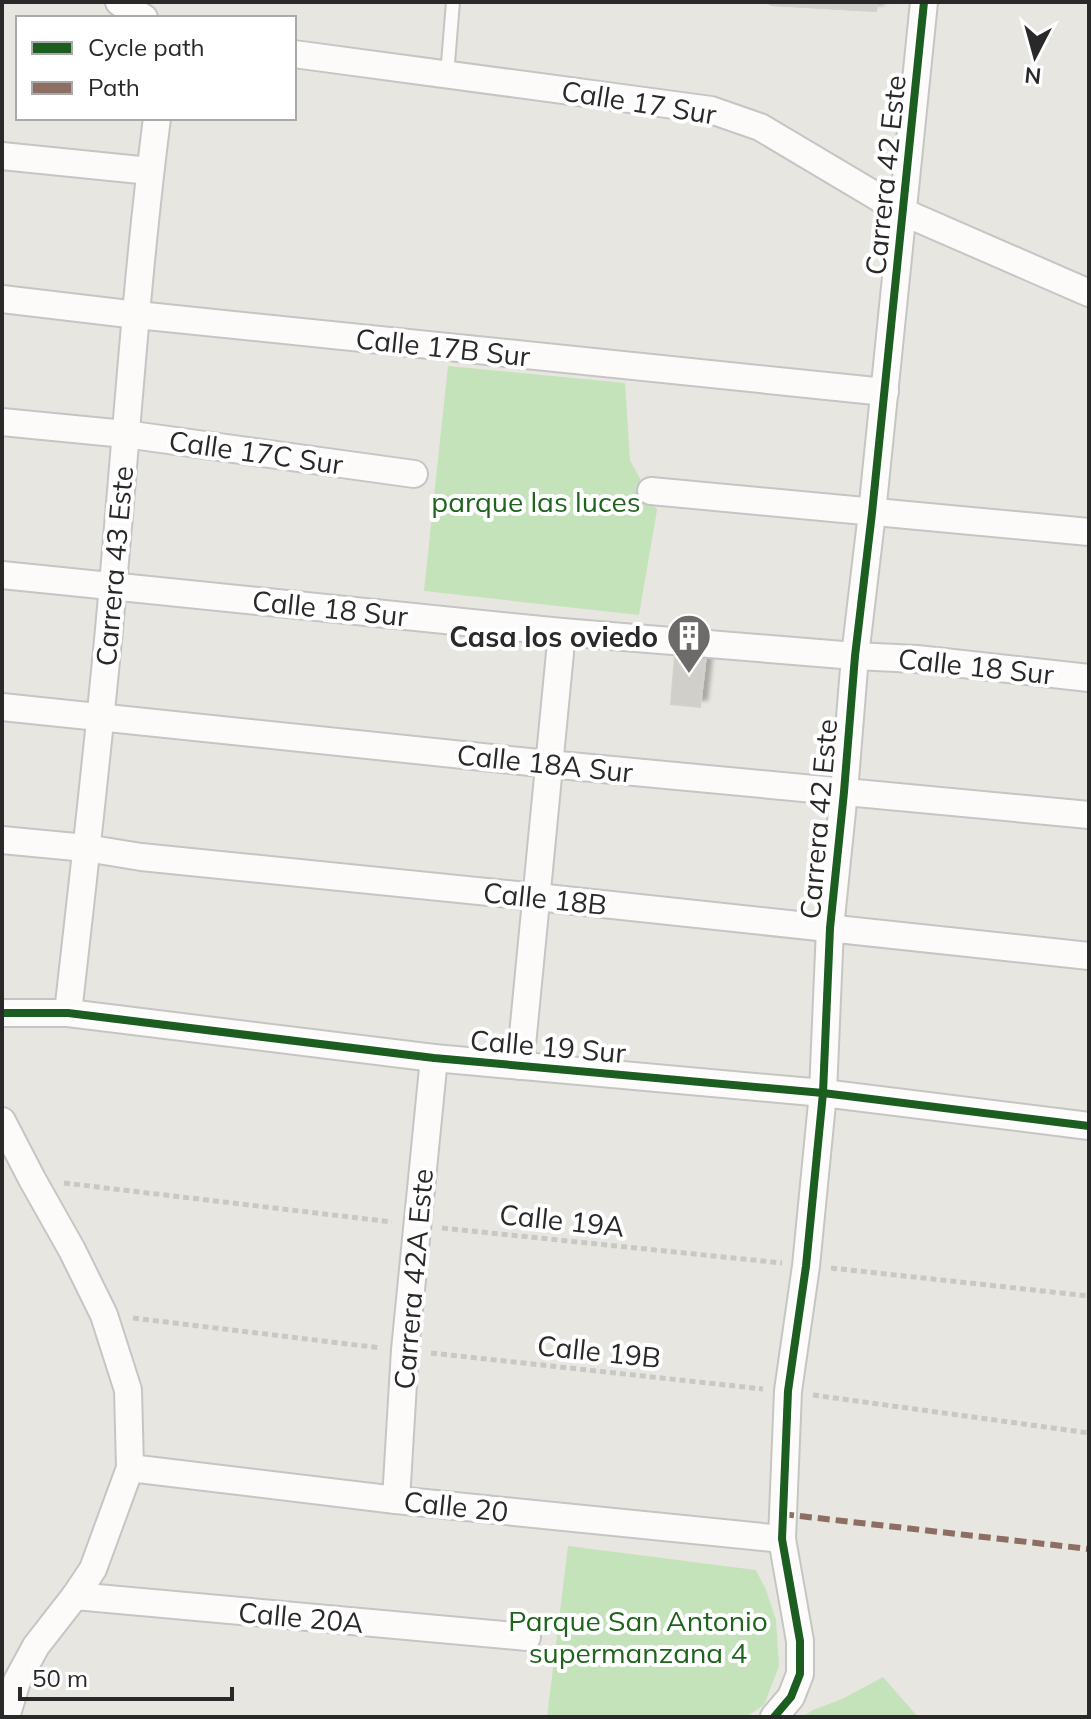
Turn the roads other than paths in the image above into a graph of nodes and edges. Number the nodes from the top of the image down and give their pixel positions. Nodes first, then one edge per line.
1 (119, 2) edge
2 (453, 2) edge
3 (924, 2) edge
4 (141, 16) edge
5 (296, 54) edge
6 (447, 75) junction
7 (157, 120) edge
8 (2, 156) edge
9 (150, 171) junction
10 (903, 212) junction
11 (1089, 293) edge
12 (2, 299) edge
13 (137, 315) junction
14 (885, 392) junction
15 (2, 422) edge
16 (125, 434) junction
17 (414, 474) dead end
18 (651, 491) dead end
19 (872, 513) junction
20 (1089, 532) edge
21 (2, 575) edge
22 (113, 586) junction
23 (562, 632) junction
24 (855, 656) junction
25 (1089, 678) edge
26 (2, 707) edge
27 (100, 716) junction
28 (549, 764) junction
29 (844, 792) junction
30 (1089, 815) edge
31 (2, 840) edge
32 (86, 848) junction
33 (537, 897) junction
34 (830, 928) junction
35 (1089, 956) edge
36 (2, 1013) edge
37 (68, 1013) junction
38 (434, 1058) junction
39 (520, 1066) junction
40 (823, 1093) junction
41 (2, 1121) edge
42 (1089, 1126) edge
43 (130, 1468) junction
44 (396, 1500) junction
45 (782, 1539) junction
46 (75, 1596) junction
47 (527, 1637) dead end
48 (6, 1717) edge
49 (774, 1717) edge

1 - 4 street
2 - 6 lane
3 - 10 street, Carrera 42 Este
5 - 6 street, Calle 17 Sur
6 - 10 street, Calle 17 Sur
7 - 9 street, Carrera 43 Este
8 - 9 street
9 - 13 street, Carrera 43 Este
10 - 11 street, Calle 17 Sur
10 - 14 street, Carrera 42 Este
12 - 13 street, Calle 17B Sur
13 - 14 street, Calle 17B Sur
13 - 16 street, Carrera 43 Este
14 - 19 street, Carrera 42 Este
15 - 16 street, Calle 17C Sur
16 - 17 street, Calle 17C Sur
16 - 22 street, Carrera 43 Este
18 - 19 street
19 - 20 street
19 - 24 street, Carrera 42 Este
21 - 22 street, Calle 18 Sur
22 - 23 street, Calle 18 Sur
22 - 27 street, Carrera 43 Este
23 - 24 street, Calle 18 Sur
23 - 28 street
24 - 25 street, Calle 18 Sur
24 - 29 street, Carrera 42 Este
26 - 27 street, Calle 18A Sur
27 - 28 street, Calle 18A Sur
27 - 32 street, Carrera 43 Este
28 - 29 street, Calle 18A Sur
28 - 33 street
29 - 30 street, Calle 18A Sur
29 - 34 street, Carrera 42 Este
31 - 32 street, Calle 18B
32 - 33 street, Calle 18B
32 - 37 street, Carrera 43 Este
33 - 34 street, Calle 18B
33 - 39 street
34 - 35 street, Calle 18B
34 - 40 street, Carrera 42 Este
36 - 37 street, Calle 19 Sur
37 - 38 street, Calle 19 Sur
38 - 39 street, Calle 19 Sur
38 - 44 street, Carrera 42A Este
39 - 40 street, Calle 19 Sur
40 - 42 street, Calle 19 Sur
40 - 45 street, Carrera 42 Este
41 - 43 street
43 - 44 street, Calle 20
43 - 46 street
44 - 45 street, Calle 20
45 - 49 street, Carrera 42 Este
46 - 47 street, Calle 20A
46 - 48 street

